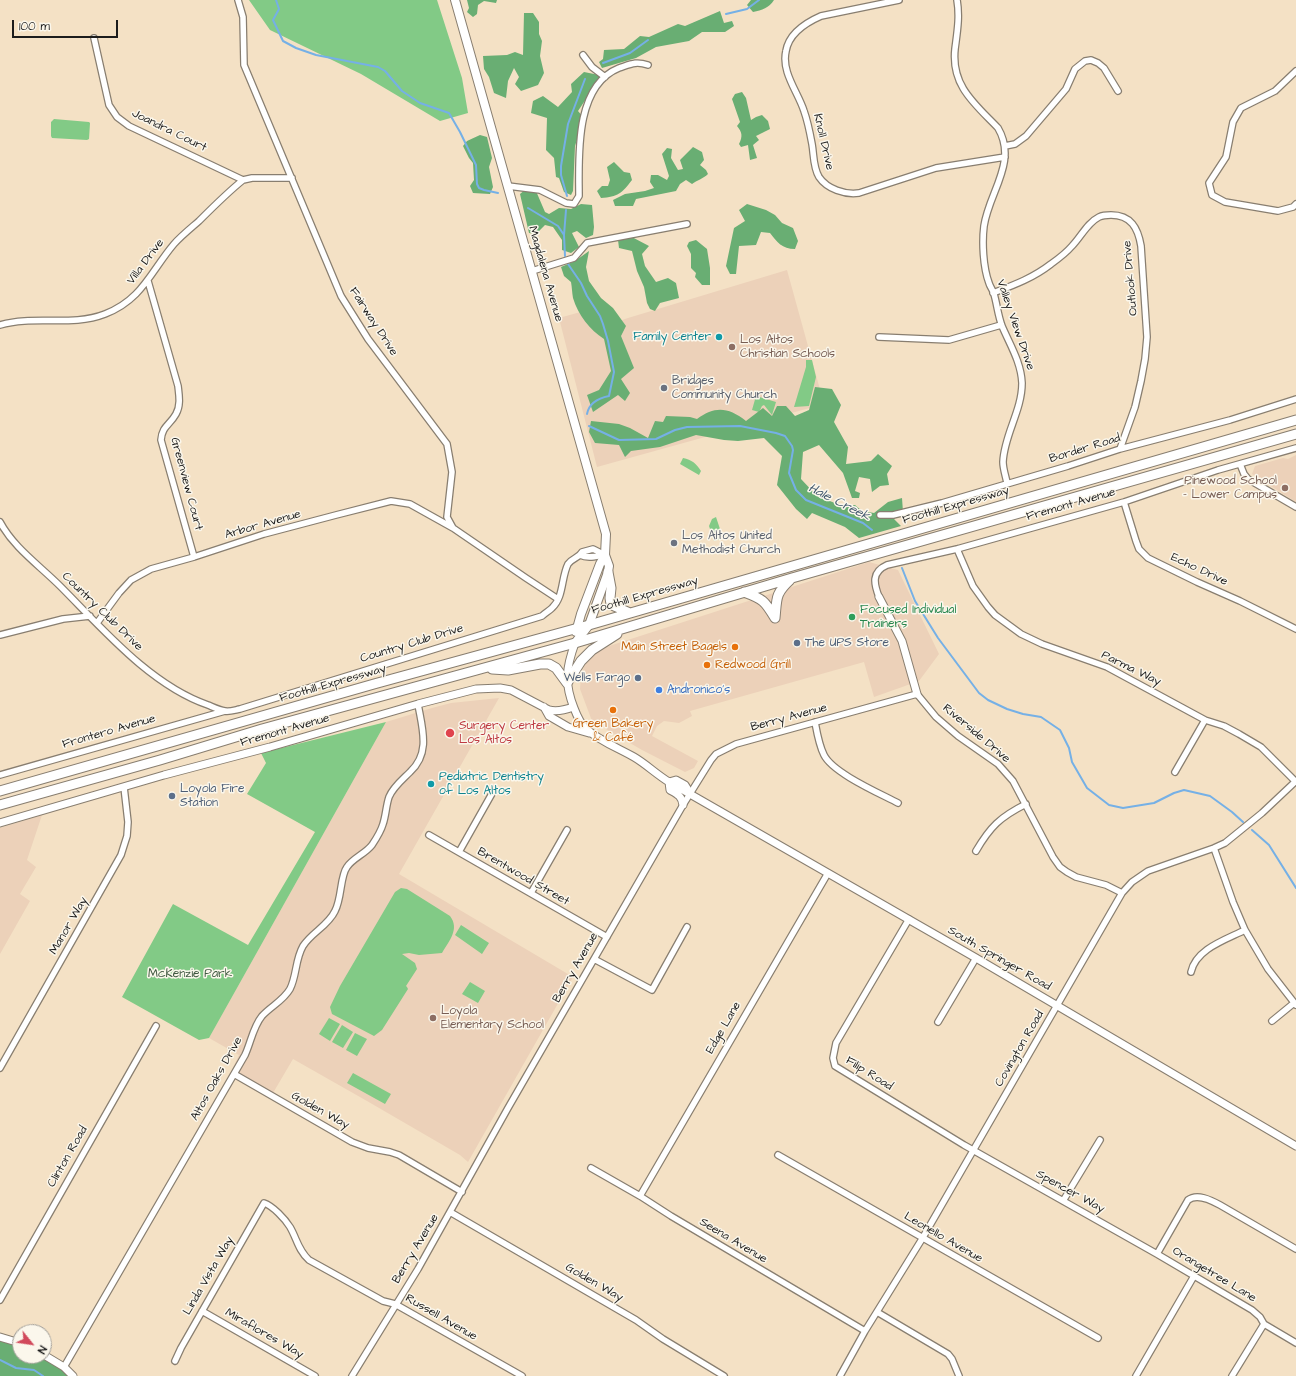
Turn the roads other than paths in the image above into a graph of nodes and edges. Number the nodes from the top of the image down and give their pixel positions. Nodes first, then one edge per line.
1 (238, 0) edge
2 (454, 0) edge
3 (899, 0) edge
4 (957, 0) edge
5 (94, 38) dead end
6 (583, 55) dead end
7 (648, 65) dead end
8 (1296, 71) edge
9 (605, 77) junction
10 (1118, 91) dead end
11 (1005, 146) junction
12 (1005, 157) junction
13 (292, 178) junction
14 (243, 180) junction
15 (508, 186) junction
16 (1296, 204) edge
17 (687, 224) dead end
18 (532, 271) junction
19 (148, 281) junction
20 (994, 293) junction
21 (0, 325) edge
22 (1001, 325) junction
23 (879, 337) dead end
24 (1296, 399) edge
25 (1296, 420) edge
26 (1296, 434) edge
27 (1296, 448) edge
28 (1120, 449) junction
29 (1240, 464) junction
30 (1007, 483) junction
31 (1124, 502) junction
32 (1296, 507) edge
33 (880, 515) dead end
34 (0, 522) edge
35 (453, 528) junction
36 (957, 549) junction
37 (605, 555) junction
38 (194, 557) junction
39 (608, 572) junction
40 (792, 578) junction
41 (744, 592) junction
42 (879, 597) joint
43 (558, 599) junction
44 (630, 613) junction
45 (90, 616) junction
46 (97, 623) junction
47 (589, 625) junction
48 (576, 628) junction
49 (625, 629) junction
50 (1296, 629) edge
51 (0, 635) edge
52 (575, 643) junction
53 (484, 668) junction
54 (567, 683) junction
55 (917, 694) junction
56 (418, 704) junction
57 (544, 707) junction
58 (573, 707) junction
59 (225, 711) junction
60 (1205, 720) junction
61 (814, 722) junction
62 (593, 734) junction
63 (1175, 772) dead end
64 (0, 775) edge
65 (669, 782) junction
66 (1296, 782) edge
67 (124, 786) junction
68 (494, 790) dead end
69 (0, 791) edge
70 (690, 793) junction
71 (898, 803) dead end
72 (1026, 804) junction
73 (0, 805) edge
74 (683, 805) junction
75 (0, 823) edge
76 (566, 830) dead end
77 (429, 835) dead end
78 (1214, 848) junction
79 (459, 852) junction
80 (976, 852) dead end
81 (828, 873) junction
82 (1122, 892) junction
83 (531, 893) junction
84 (909, 919) junction
85 (687, 927) dead end
86 (1245, 930) junction
87 (607, 937) junction
88 (976, 958) junction
89 (594, 959) junction
90 (1191, 972) dead end
91 (1295, 1004) edge
92 (1057, 1006) junction
93 (1272, 1021) dead end
94 (938, 1022) dead end
95 (156, 1026) dead end
96 (0, 1068) edge
97 (234, 1074) junction
98 (1100, 1140) dead end
99 (1296, 1146) edge
100 (973, 1150) junction
101 (778, 1155) dead end
102 (590, 1168) dead end
103 (462, 1192) junction
104 (640, 1196) junction
105 (1063, 1201) junction
106 (264, 1203) joint
107 (450, 1212) junction
108 (922, 1239) junction
109 (1296, 1249) edge
110 (1157, 1254) junction
111 (1194, 1276) junction
112 (0, 1300) edge
113 (395, 1304) junction
114 (202, 1311) junction
115 (877, 1312) junction
116 (1264, 1324) junction
117 (865, 1332) junction
118 (0, 1337) edge
119 (1098, 1338) dead end
120 (12, 1341) edge
121 (1296, 1343) edge
122 (52, 1359) edge
123 (175, 1361) dead end
124 (64, 1366) junction
125 (73, 1376) edge
126 (315, 1376) edge
127 (352, 1376) edge
128 (522, 1376) edge
129 (724, 1376) edge
130 (840, 1376) edge
131 (959, 1376) edge
132 (1136, 1376) edge
133 (1232, 1376) edge

1 - 13 street, Fairway Drive
2 - 15 main road, Magdalena Avenue
3 - 12 street, Knoll Drive
4 - 11 street, Valley View Drive
5 - 14 street, Joandra Court
6 - 9 street
7 - 9 street
8 - 16 street
9 - 15 street
10 - 11 street
11 - 12 street, Valley View Drive
12 - 20 street, Valley View Drive
13 - 14 street
13 - 35 street, Fairway Drive
14 - 19 street, Villa Drive
15 - 18 main road, Magdalena Avenue
17 - 18 street
18 - 37 main road, Magdalena Avenue
19 - 21 street, Villa Drive
19 - 38 street, Greenview Court
20 - 22 street, Valley View Drive
20 - 28 street, Outlook Drive
22 - 23 street
22 - 30 street, Valley View Drive
24 - 28 street, Border Road
25 - 44 highway, Foothill Expressway
26 - 40 highway, Foothill Expressway
27 - 29 street, Fremont Avenue
28 - 30 street, Border Road
29 - 31 street, Fremont Avenue
29 - 32 street
30 - 33 street, Border Road
31 - 36 street, Fremont Avenue
31 - 50 street, Echo Drive
34 - 45 street, Country Club Drive
35 - 38 street, Arbor Avenue
35 - 43 street
36 - 42 street, Fremont Avenue
36 - 60 street, Parma Way
37 - 39 main road, Magdalena Avenue
37 - 43 street, Country Club Drive
37 - 48 main road, Magdalena Avenue
38 - 46 street, Arbor Avenue
39 - 44 highway
39 - 47 main road, Magdalena Avenue
40 - 41 highway, Foothill Expressway
40 - 41 highway
41 - 49 highway, Foothill Expressway
42 - 55 street, Riverside Drive
43 - 59 street, Country Club Drive
44 - 47 highway, Foothill Expressway
45 - 46 street, Country Club Drive
45 - 51 street
46 - 59 street, Country Club Drive
47 - 48 highway, Foothill Expressway
47 - 52 main road, Magdalena Avenue
48 - 52 main road, Magdalena Avenue
48 - 69 highway, Foothill Expressway
49 - 52 highway, Foothill Expressway
49 - 54 highway
52 - 53 highway, Foothill Expressway
52 - 54 street, South Springer Road
53 - 54 highway
53 - 73 highway, Foothill Expressway
54 - 58 street, South Springer Road
55 - 61 street, Berry Avenue
55 - 72 street, Riverside Drive
56 - 57 street, Fremont Avenue
56 - 67 street, Fremont Avenue
56 - 97 street, Altos Oaks Drive
57 - 58 street, Fremont Avenue
57 - 62 street
58 - 62 street, South Springer Road
59 - 64 street, Frontero Avenue
60 - 63 street
60 - 66 street, Parma Way
61 - 70 street, Berry Avenue
61 - 71 street
62 - 65 street, South Springer Road
65 - 70 street, South Springer Road
65 - 74 street
66 - 78 street, Covington Road
67 - 75 street, Fremont Avenue
67 - 96 street, Manor Way
68 - 79 street
70 - 74 street, Berry Avenue
70 - 81 street, South Springer Road
72 - 80 street
72 - 82 street, Riverside Drive
74 - 87 street, Berry Avenue
76 - 83 street
77 - 79 street, Brentwood Street
78 - 82 street, Covington Road
78 - 86 street
79 - 83 street, Brentwood Street
81 - 84 street, South Springer Road
81 - 104 street, Edge Lane
82 - 92 street, Covington Road
83 - 87 street, Brentwood Street
84 - 88 street, South Springer Road
84 - 100 street, Filip Road
85 - 89 street
86 - 90 street
86 - 91 street
87 - 89 street, Berry Avenue
88 - 92 street, South Springer Road
88 - 94 street
89 - 103 street, Berry Avenue
91 - 93 street
92 - 99 street, South Springer Road
92 - 100 street, Covington Road
95 - 112 street, Clinton Road
97 - 103 street, Golden Way
97 - 124 street, Altos Oaks Drive
98 - 105 street
100 - 105 street, Spencer Way
100 - 108 street, Covington Road
101 - 108 street, Leonello Avenue
102 - 104 street, Seena Avenue
103 - 107 street, Berry Avenue
104 - 117 street, Seena Avenue
105 - 110 street, Spencer Way
106 - 113 street, Russell Avenue
106 - 114 street, Linda Vista Way
107 - 113 street, Berry Avenue
107 - 129 street, Golden Way
108 - 115 street, Covington Road
108 - 119 street, Leonello Avenue
109 - 110 street
110 - 111 street, Orangetree Lane
111 - 116 street, Orangetree Lane
111 - 132 street
113 - 127 street, Berry Avenue
113 - 128 street, Russell Avenue
114 - 123 street, Linda Vista Way
114 - 126 street, Miraflores Way
115 - 117 street, Covington Road
115 - 131 street
116 - 121 street, Orangetree Lane
116 - 133 street
117 - 130 street, Covington Road
118 - 120 street
122 - 124 street
124 - 125 street

